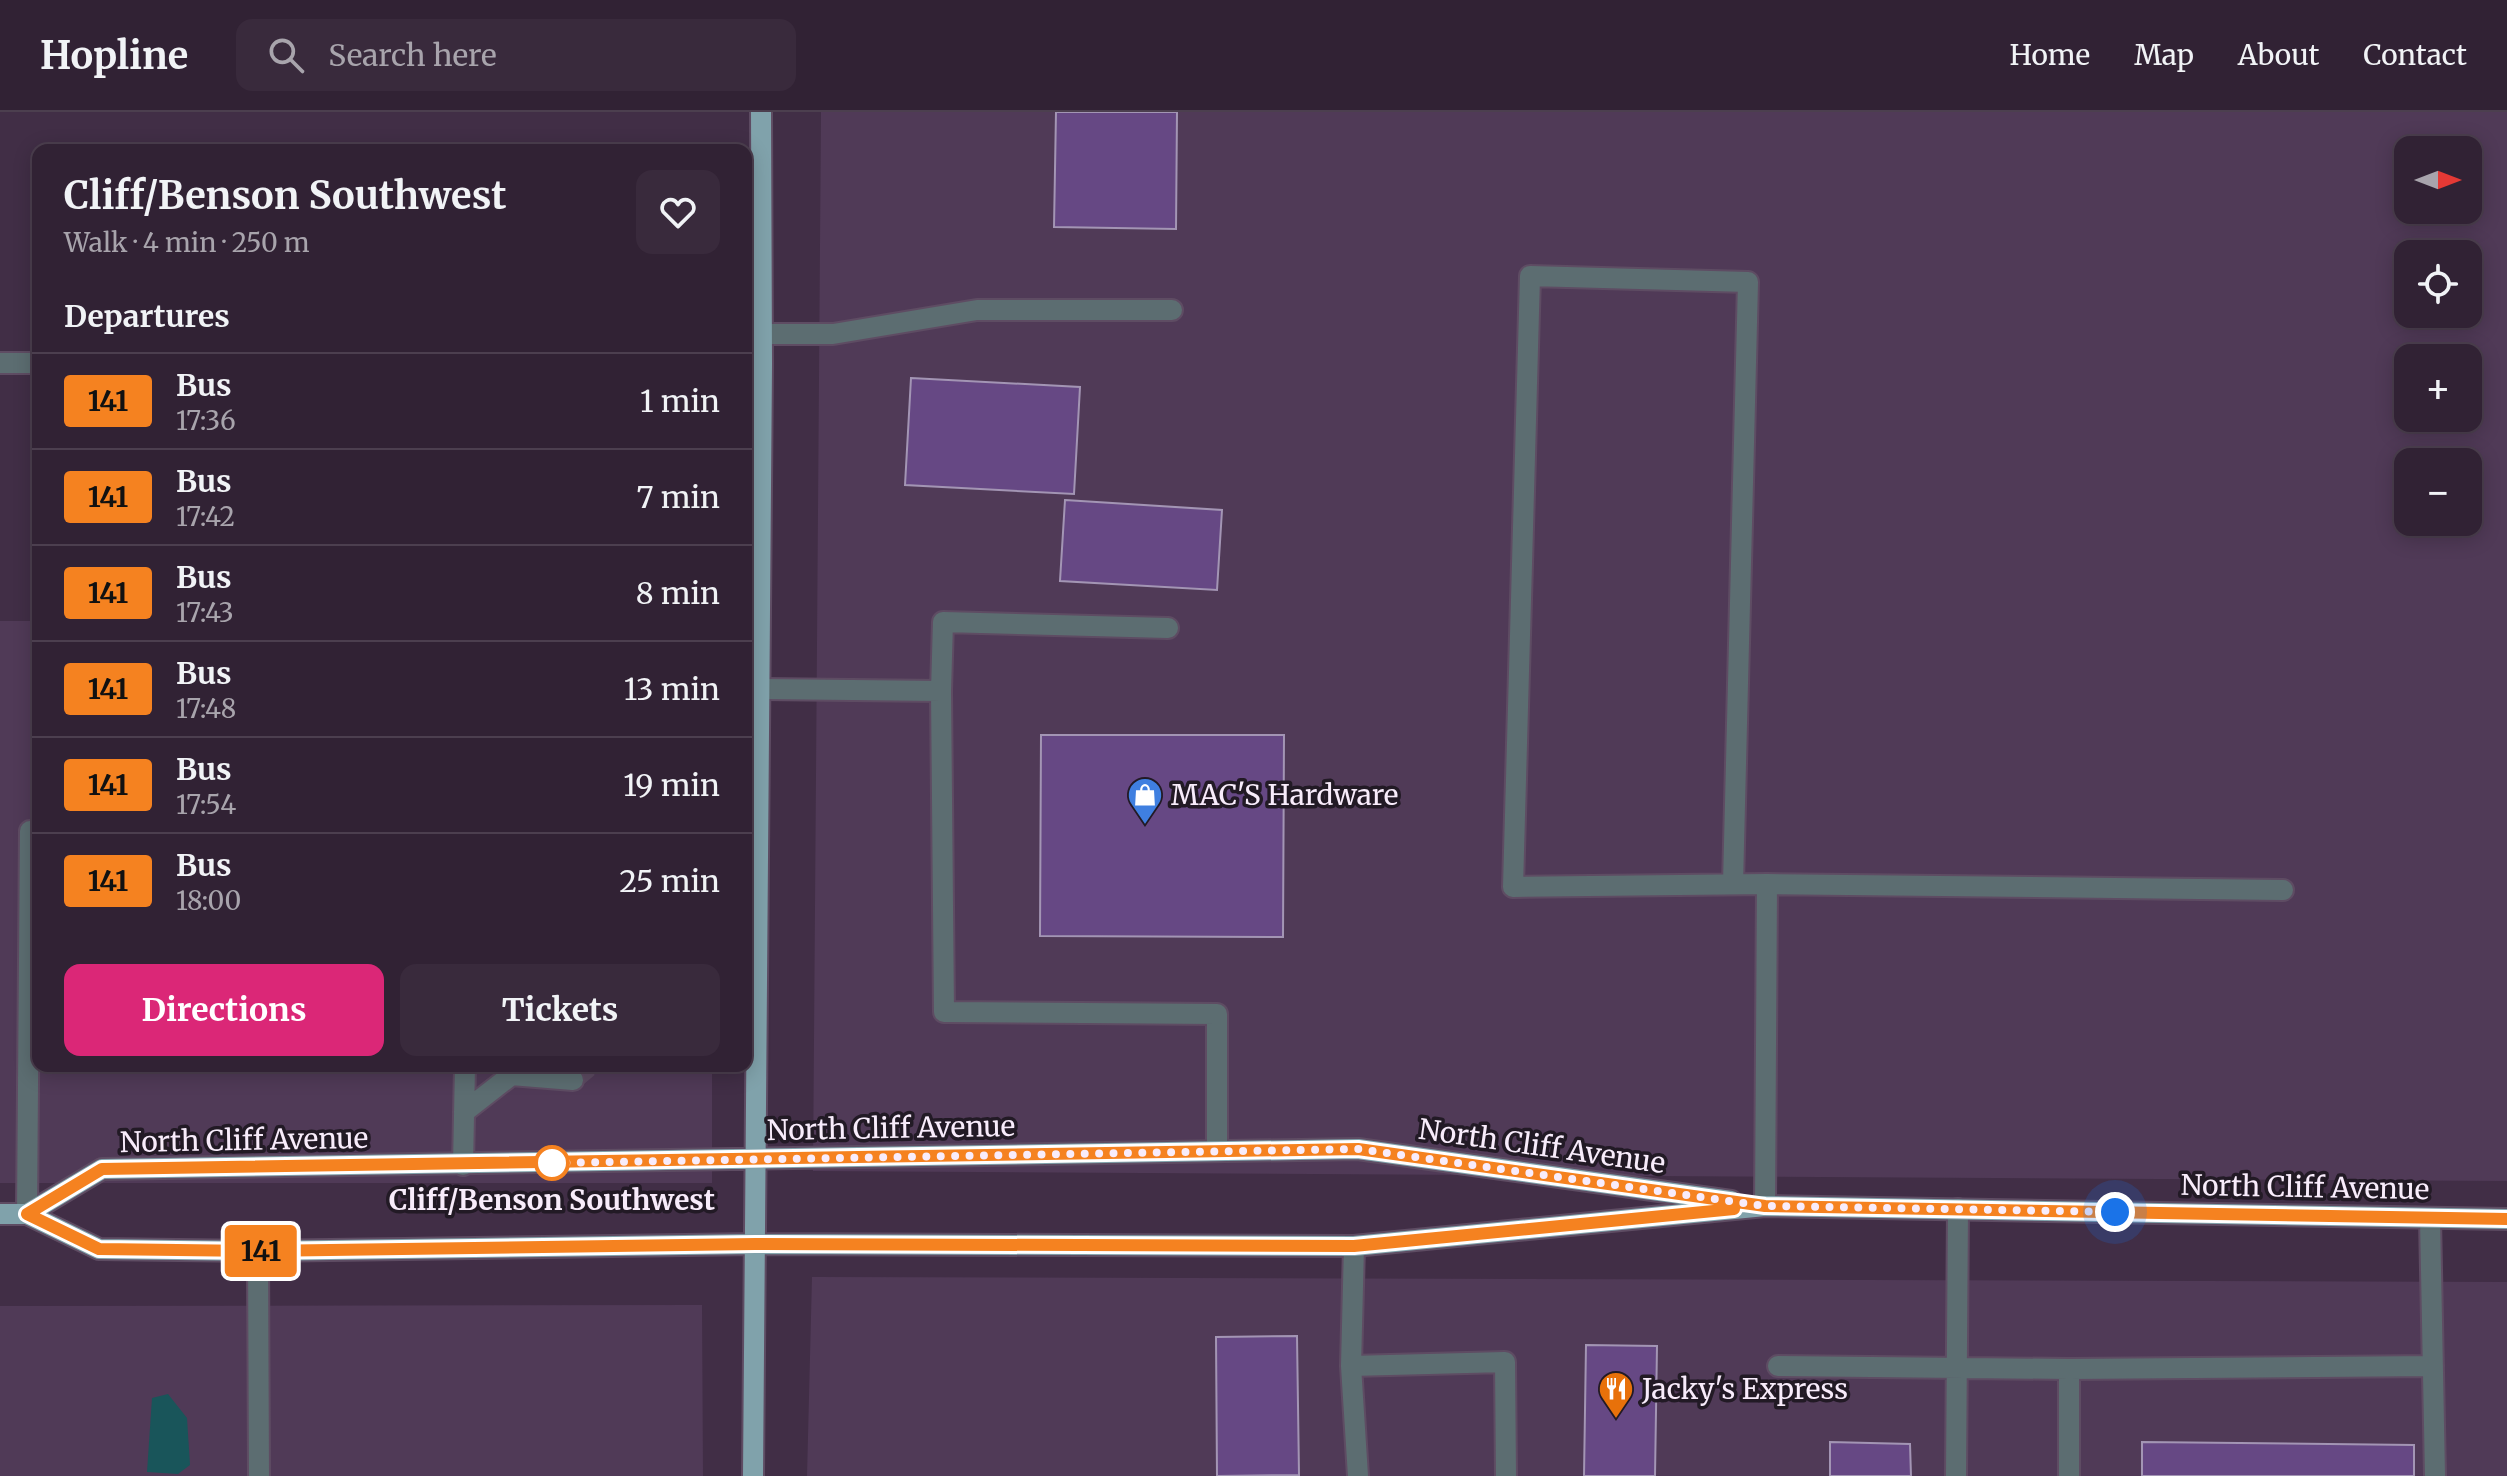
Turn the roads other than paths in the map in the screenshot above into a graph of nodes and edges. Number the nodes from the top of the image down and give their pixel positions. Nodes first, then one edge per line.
1 (761, 112) edge
2 (1172, 310) dead end
3 (762, 334) junction
4 (0, 363) edge
5 (32, 363) edge
6 (754, 363) edge
7 (1168, 628) dead end
8 (759, 689) junction
9 (941, 691) junction
10 (32, 831) edge
11 (1733, 884) junction
12 (1767, 884) junction
13 (2283, 890) dead end
14 (752, 912) edge
15 (752, 980) edge
16 (32, 984) edge
17 (33, 1072) edge
18 (465, 1072) edge
19 (512, 1072) edge
20 (532, 1072) edge
21 (573, 1080) dead end
22 (464, 1112) junction
23 (1217, 1151) junction
24 (757, 1157) junction
25 (463, 1165) junction
26 (1765, 1206) junction
27 (1958, 1209) junction
28 (0, 1214) edge
29 (27, 1214) junction
30 (2430, 1218) junction
31 (2507, 1219) edge
32 (755, 1244) junction
33 (1354, 1246) junction
34 (258, 1251) junction
35 (1351, 1366) junction
36 (1778, 1366) dead end
37 (2433, 1366) junction
38 (1957, 1368) junction
39 (2069, 1369) junction
40 (259, 1476) edge
41 (753, 1476) edge
42 (1358, 1476) edge
43 (1506, 1476) edge
44 (1956, 1476) edge
45 (2069, 1476) edge
46 (2435, 1476) edge

1 - 3 main road
2 - 3 street
3 - 6 main road
4 - 5 street
6 - 8 main road
7 - 9 street
8 - 9 street
8 - 14 main road
9 - 23 street
10 - 16 street
11 - 11 street
11 - 12 street
12 - 13 street
12 - 26 street
15 - 24 main road
17 - 29 street
18 - 22 street
19 - 22 street
20 - 21 street
22 - 25 street
23 - 24 main road, North Cliff Avenue
23 - 26 main road, North Cliff Avenue
24 - 25 main road, North Cliff Avenue
24 - 32 main road
25 - 29 main road, North Cliff Avenue
26 - 27 main road, North Cliff Avenue
26 - 33 main road, North Cliff Avenue
27 - 30 main road, North Cliff Avenue
27 - 38 street
28 - 29 main road, North Cliff Avenue
29 - 34 main road, North Cliff Avenue
30 - 31 main road, North Cliff Avenue
30 - 37 street
32 - 33 main road, North Cliff Avenue
32 - 34 main road, North Cliff Avenue
32 - 41 main road
33 - 35 street
34 - 40 street
35 - 42 street
35 - 43 street
36 - 38 street
37 - 39 street
37 - 46 street
38 - 39 street
38 - 44 street
39 - 45 street

